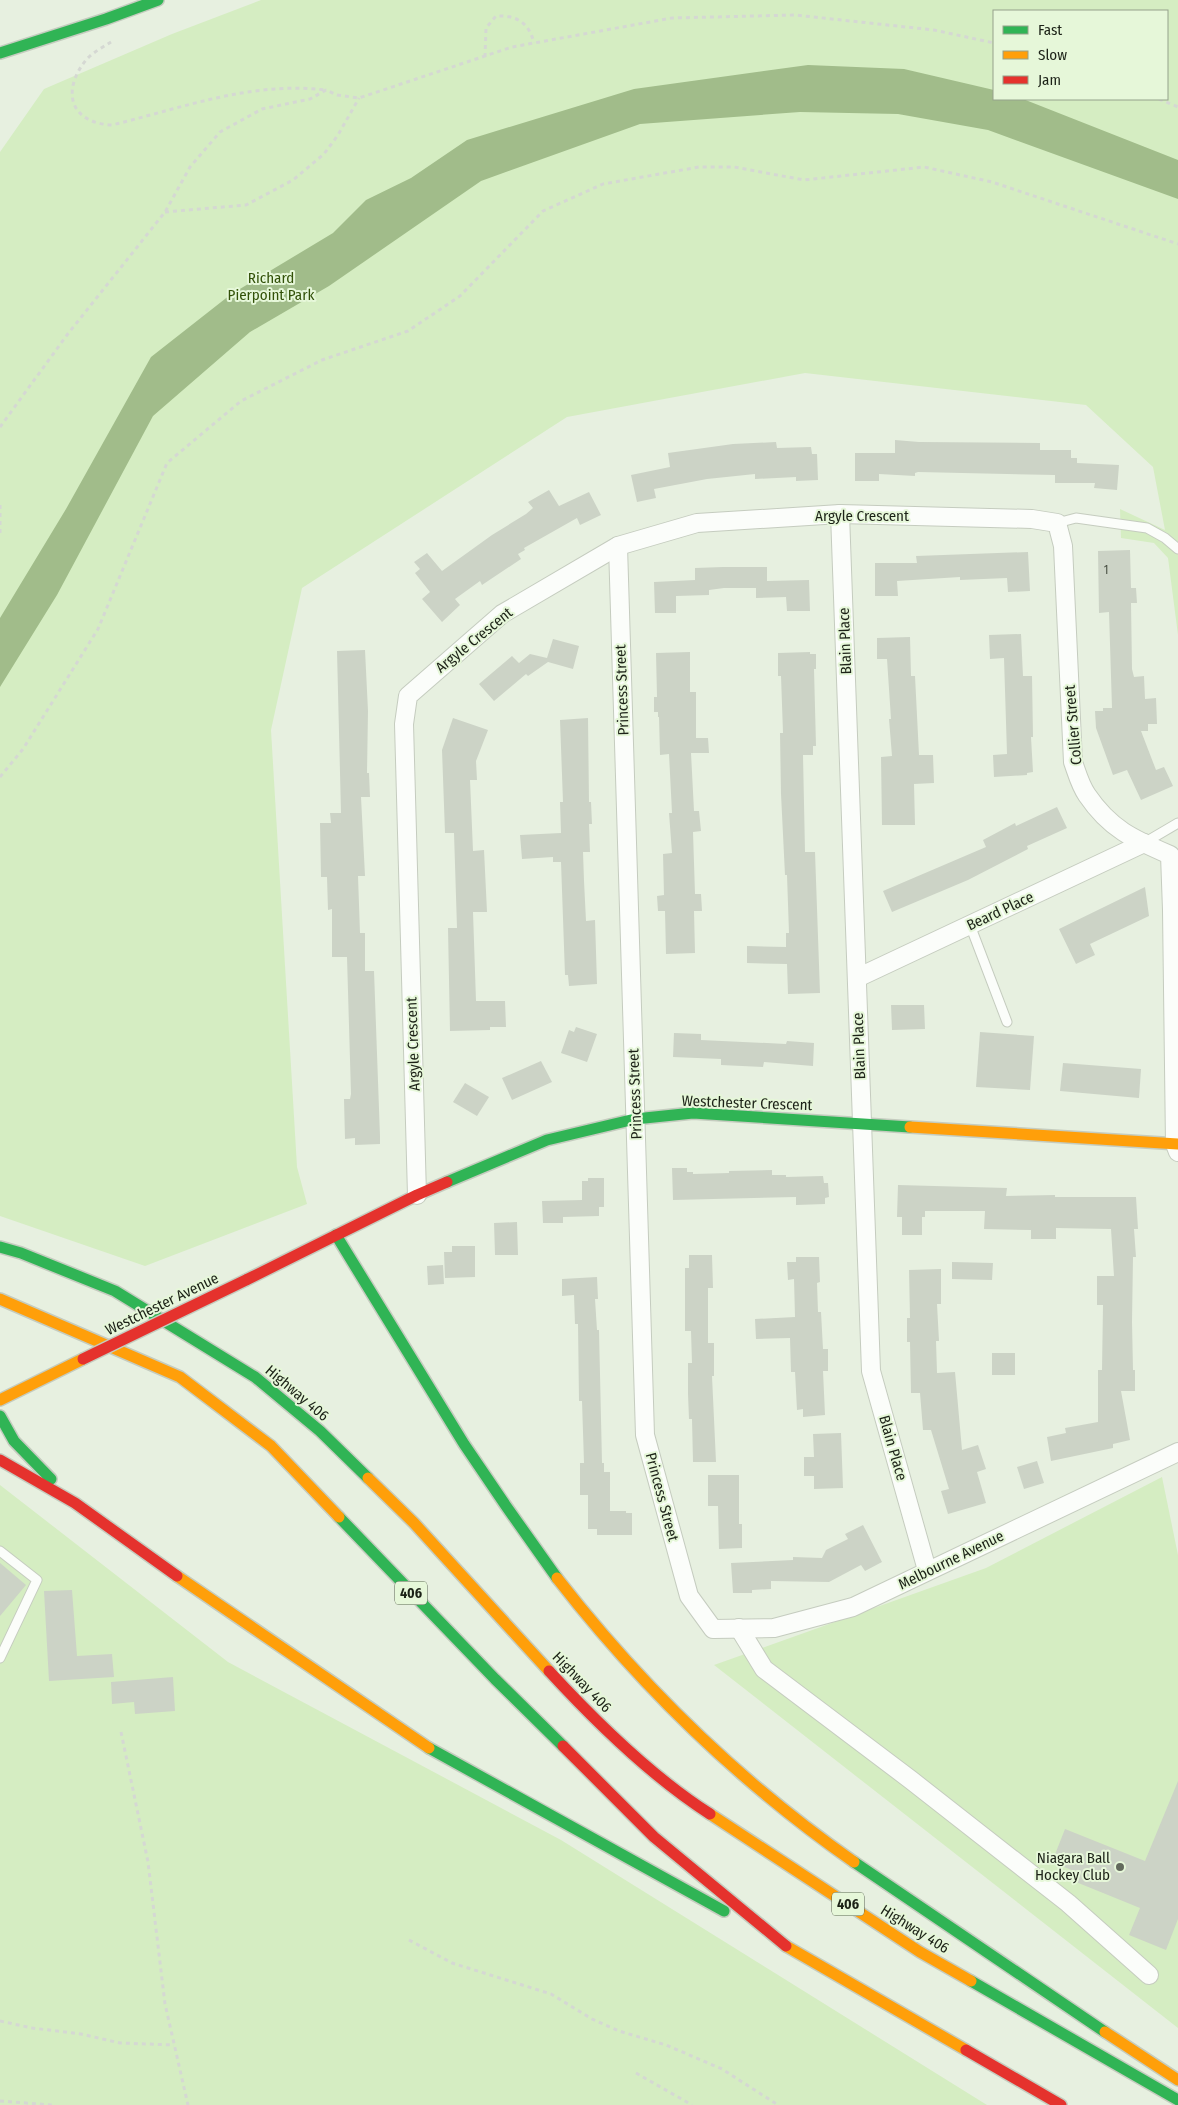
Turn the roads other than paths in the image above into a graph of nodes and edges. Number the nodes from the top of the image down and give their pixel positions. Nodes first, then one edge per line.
1 (158, 0) edge
2 (0, 53) edge
3 (840, 514) junction
4 (1057, 522) junction
5 (618, 546) junction
6 (1178, 549) edge
7 (1178, 823) edge
8 (1144, 843) junction
9 (970, 925) junction
10 (857, 978) junction
11 (1007, 1022) dead end
12 (635, 1119) junction
13 (862, 1123) junction
14 (1177, 1147) edge
15 (417, 1195) junction
16 (336, 1235) junction
17 (0, 1246) edge
18 (0, 1299) edge
19 (0, 1400) edge
20 (0, 1416) edge
21 (1178, 1452) edge
22 (0, 1460) edge
23 (75, 1503) junction
24 (0, 1551) edge
25 (927, 1570) junction
26 (739, 1628) junction
27 (713, 1629) joint
28 (0, 1658) edge
29 (784, 1945) junction
30 (1149, 1975) dead end
31 (1178, 2080) edge
32 (1178, 2100) edge
33 (1061, 2105) edge

1 - 2 main road
3 - 4 street, Argyle Crescent
3 - 5 street, Argyle Crescent
3 - 10 street, Blain Place
4 - 6 lane
4 - 8 street, Collier Street
5 - 12 street, Princess Street
5 - 15 street, Argyle Crescent
7 - 8 lane
8 - 9 street, Beard Place
8 - 14 street, Collier Street
9 - 10 street, Beard Place
9 - 11 lane
10 - 13 street, Blain Place
12 - 13 main road, Westchester Crescent
12 - 15 main road, Westchester Crescent
12 - 27 street, Princess Street
13 - 14 main road, Westchester Crescent
13 - 25 street, Blain Place
15 - 16 main road, Westchester Crescent
16 - 19 main road, Westchester Avenue, bridge
16 - 31 main road
17 - 32 main road, Highway 406 / 406
18 - 29 main road, 406
20 - 23 main road
21 - 25 street, Melbourne Avenue
22 - 23 main road
23 - 29 main road
24 - 28 lane
25 - 26 street, Melbourne Avenue
26 - 27 street, Melbourne Avenue
26 - 30 street
29 - 33 main road, 406

